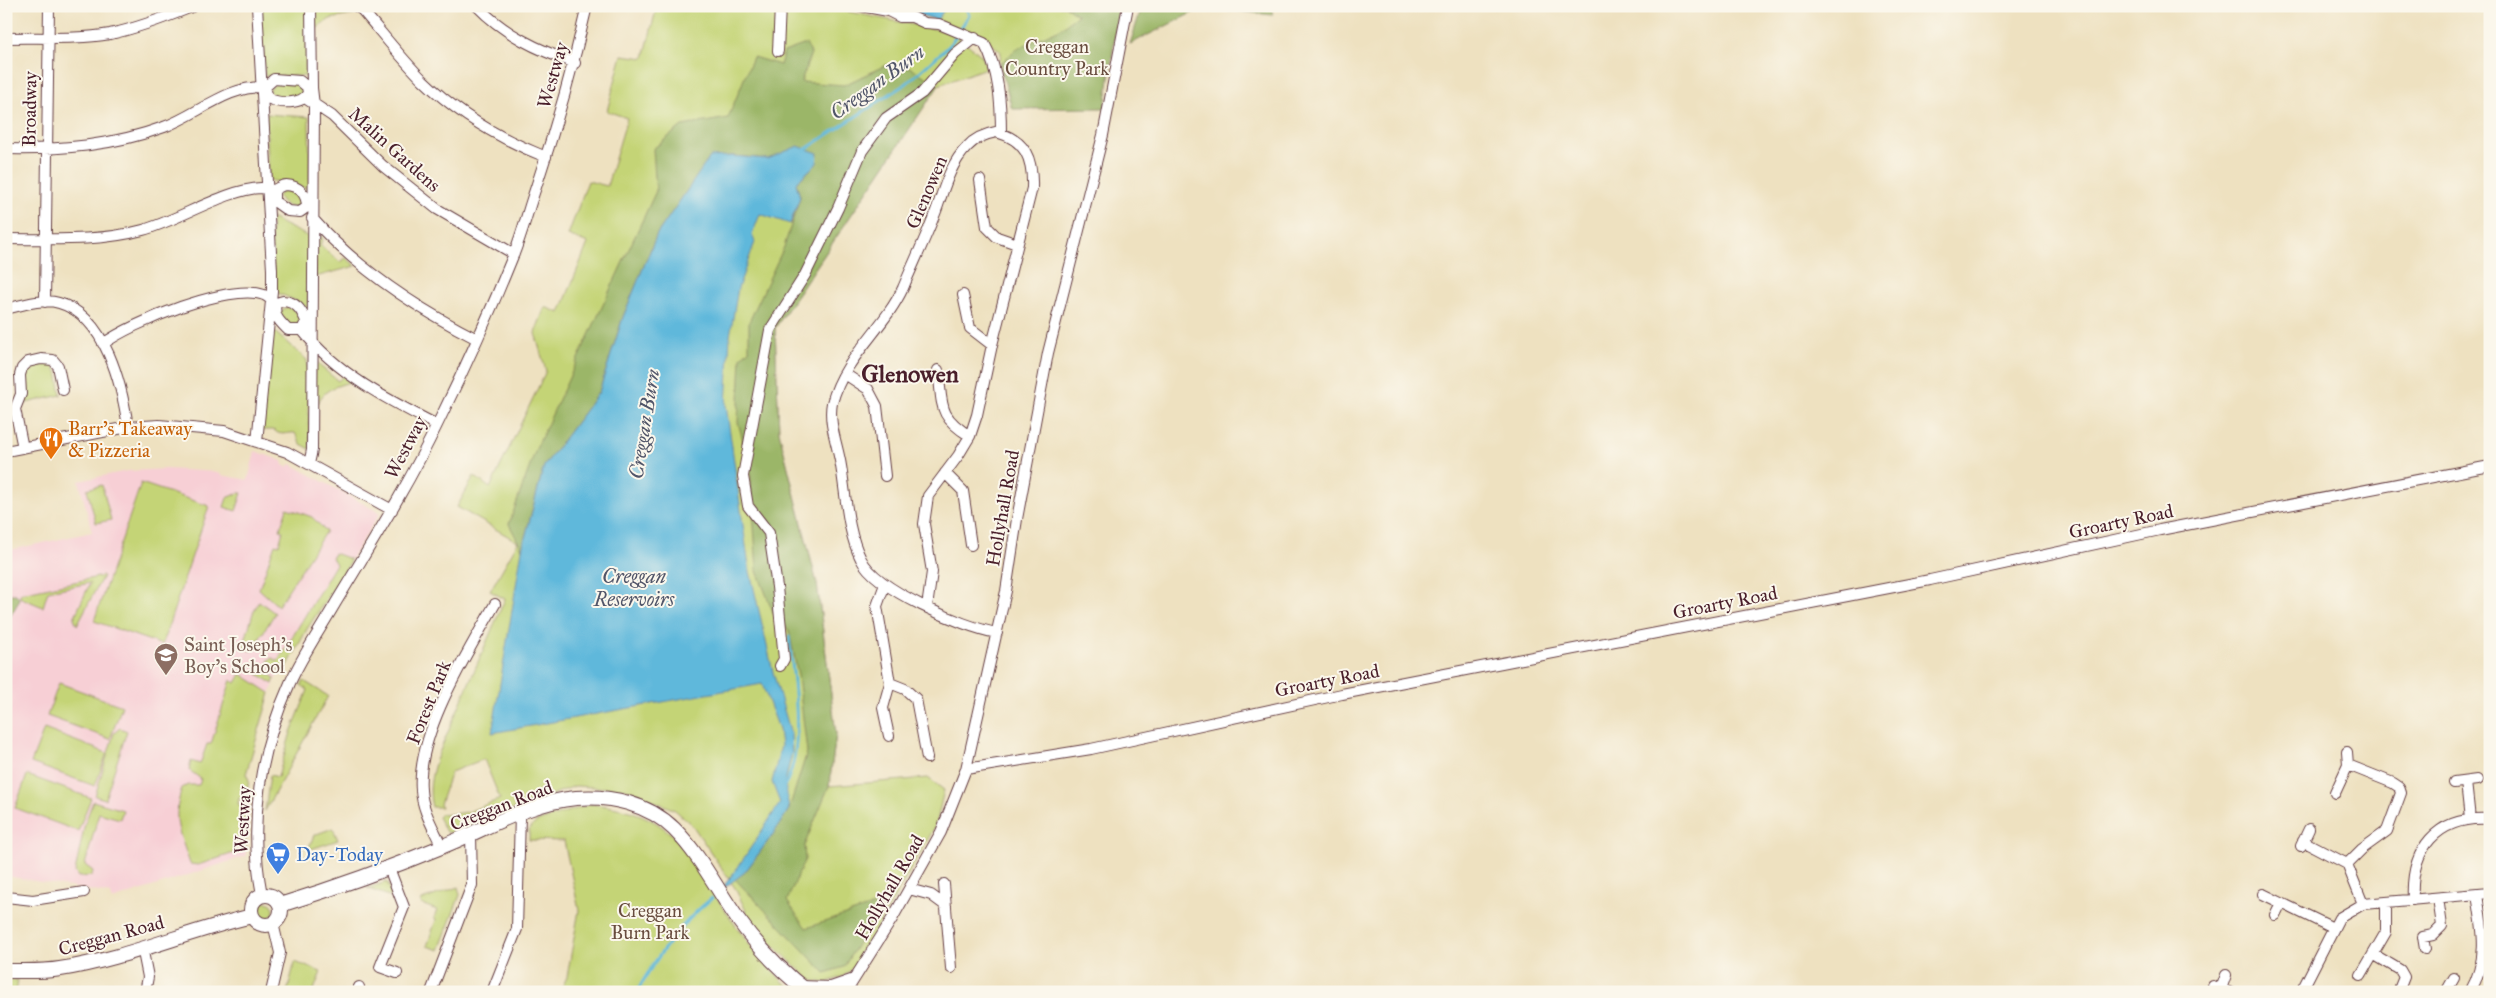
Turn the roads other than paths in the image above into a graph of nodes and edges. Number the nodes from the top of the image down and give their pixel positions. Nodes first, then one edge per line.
1 (48, 6) edge
2 (194, 6) edge
3 (256, 6) edge
4 (311, 6) edge
5 (356, 6) edge
6 (477, 6) edge
7 (588, 6) edge
8 (780, 6) edge
9 (861, 6) edge
10 (1128, 6) edge
11 (970, 36) junction
12 (48, 37) junction
13 (6, 38) edge
14 (778, 51) dead end
15 (575, 63) junction
16 (264, 87) junction
17 (305, 98) junction
18 (314, 105) junction
19 (1001, 133) junction
20 (6, 149) edge
21 (46, 150) junction
22 (546, 157) junction
23 (980, 180) dead end
24 (271, 190) junction
25 (304, 210) junction
26 (312, 218) junction
27 (6, 239) edge
28 (44, 239) junction
29 (1017, 244) junction
30 (514, 254) junction
31 (963, 295) dead end
32 (273, 301) junction
33 (44, 302) junction
34 (6, 309) edge
35 (302, 330) junction
36 (477, 339) junction
37 (312, 342) junction
38 (103, 344) junction
39 (992, 345) junction
40 (938, 370) dead end
41 (845, 374) junction
42 (63, 390) dead end
43 (437, 425) junction
44 (128, 427) junction
45 (970, 436) junction
46 (257, 442) junction
47 (23, 448) junction
48 (6, 451) edge
49 (309, 464) junction
50 (2490, 466) edge
51 (945, 473) junction
52 (885, 476) dead end
53 (392, 510) junction
54 (971, 545) dead end
55 (885, 584) junction
56 (495, 604) dead end
57 (927, 607) junction
58 (997, 633) junction
59 (780, 666) dead end
60 (890, 683) junction
61 (889, 736) dead end
62 (2347, 752) dead end
63 (927, 758) dead end
64 (2348, 765) junction
65 (966, 769) junction
66 (2477, 780) dead end
67 (2466, 782) junction
68 (2454, 783) dead end
69 (2335, 793) dead end
70 (520, 814) junction
71 (2470, 819) junction
72 (2490, 819) edge
73 (2309, 829) dead end
74 (471, 834) junction
75 (442, 847) junction
76 (2348, 864) junction
77 (389, 868) junction
78 (944, 884) dead end
79 (909, 889) junction
80 (84, 892) dead end
81 (2262, 894) dead end
82 (2490, 894) edge
83 (262, 895) junction
84 (2477, 895) junction
85 (6, 897) edge
86 (2438, 898) junction
87 (2413, 900) junction
88 (2281, 903) junction
89 (2386, 903) junction
90 (2363, 904) junction
91 (280, 905) junction
92 (946, 906) junction
93 (2275, 915) dead end
94 (252, 916) junction
95 (273, 923) junction
96 (2333, 928) junction
97 (142, 947) junction
98 (2425, 949) dead end
99 (2374, 954) junction
100 (951, 968) dead end
101 (6, 971) edge
102 (396, 973) dead end
103 (2361, 974) dead end
104 (2226, 975) dead end
105 (2454, 978) dead end
106 (854, 979) junction
107 (804, 989) edge
108 (2221, 989) edge
109 (2474, 990) edge
110 (145, 992) edge
111 (271, 992) edge
112 (432, 992) edge
113 (492, 992) edge
114 (846, 992) edge
115 (2300, 992) edge
116 (2398, 992) edge
117 (2446, 992) edge

1 - 12 street, Broadway
2 - 12 street
3 - 16 street
4 - 18 street
5 - 22 street
6 - 15 street
7 - 15 street, Westway
8 - 14 street
9 - 11 street
10 - 58 street, Hollyhall Road
11 - 19 street
11 - 59 street
12 - 13 street
12 - 21 street, Broadway
15 - 22 street, Westway
16 - 17 street
16 - 17 street, Malin Gardens
16 - 21 street, Malin Gardens
16 - 24 street
17 - 18 street, Malin Gardens
18 - 26 street
18 - 30 street, Malin Gardens
19 - 29 street
19 - 41 street, Glenowen
20 - 21 street, Malin Gardens
21 - 28 street, Broadway
22 - 30 street, Westway
23 - 29 street
24 - 25 street
24 - 25 street
24 - 28 street
24 - 32 street
25 - 26 street
26 - 36 street
26 - 37 street
27 - 28 street
28 - 33 street, Broadway
29 - 39 street
30 - 36 street, Westway
31 - 39 street
32 - 35 street
32 - 35 street
32 - 38 street
32 - 46 street
33 - 34 street
33 - 38 street
35 - 37 street
36 - 43 street, Westway
37 - 43 street
37 - 49 street
38 - 44 street
39 - 45 street
40 - 45 street
41 - 52 street
41 - 55 street, Glenowen
42 - 47 street
43 - 53 street, Westway
44 - 46 street
44 - 47 street
45 - 51 street
46 - 49 street
47 - 48 street
49 - 53 street
50 - 65 street, Groarty Road
51 - 54 street
51 - 57 street
53 - 83 street, Westway
55 - 57 street, Glenowen
55 - 60 street
56 - 75 street, Forest Park
57 - 58 street, Glenowen
58 - 65 street, Hollyhall Road
60 - 61 street
60 - 63 street
62 - 64 street
64 - 69 street
64 - 76 street
65 - 79 street, Hollyhall Road
66 - 67 street
67 - 68 street
67 - 71 street
70 - 74 main road, Creggan Road
70 - 107 main road, Creggan Road
70 - 113 street
71 - 72 street
71 - 87 street
73 - 76 street
74 - 75 main road, Creggan Road
74 - 112 street
75 - 77 main road, Creggan Road
76 - 90 street
77 - 91 main road, Creggan Road
77 - 102 street
78 - 92 street
79 - 92 street
79 - 106 street, Hollyhall Road
80 - 85 street
81 - 88 street
82 - 84 street
83 - 91 main road
83 - 94 main road
84 - 86 street
84 - 109 street
86 - 87 street
86 - 98 street
87 - 89 street
88 - 93 street
88 - 96 street
89 - 90 street
89 - 99 street
90 - 96 street
91 - 95 main road
92 - 100 street
94 - 95 main road
94 - 97 main road, Creggan Road
95 - 111 street
96 - 115 street
97 - 101 main road, Creggan Road
97 - 110 street
99 - 103 street
99 - 116 street
104 - 108 street
105 - 117 street
106 - 107 street
106 - 114 street, Hollyhall Road

